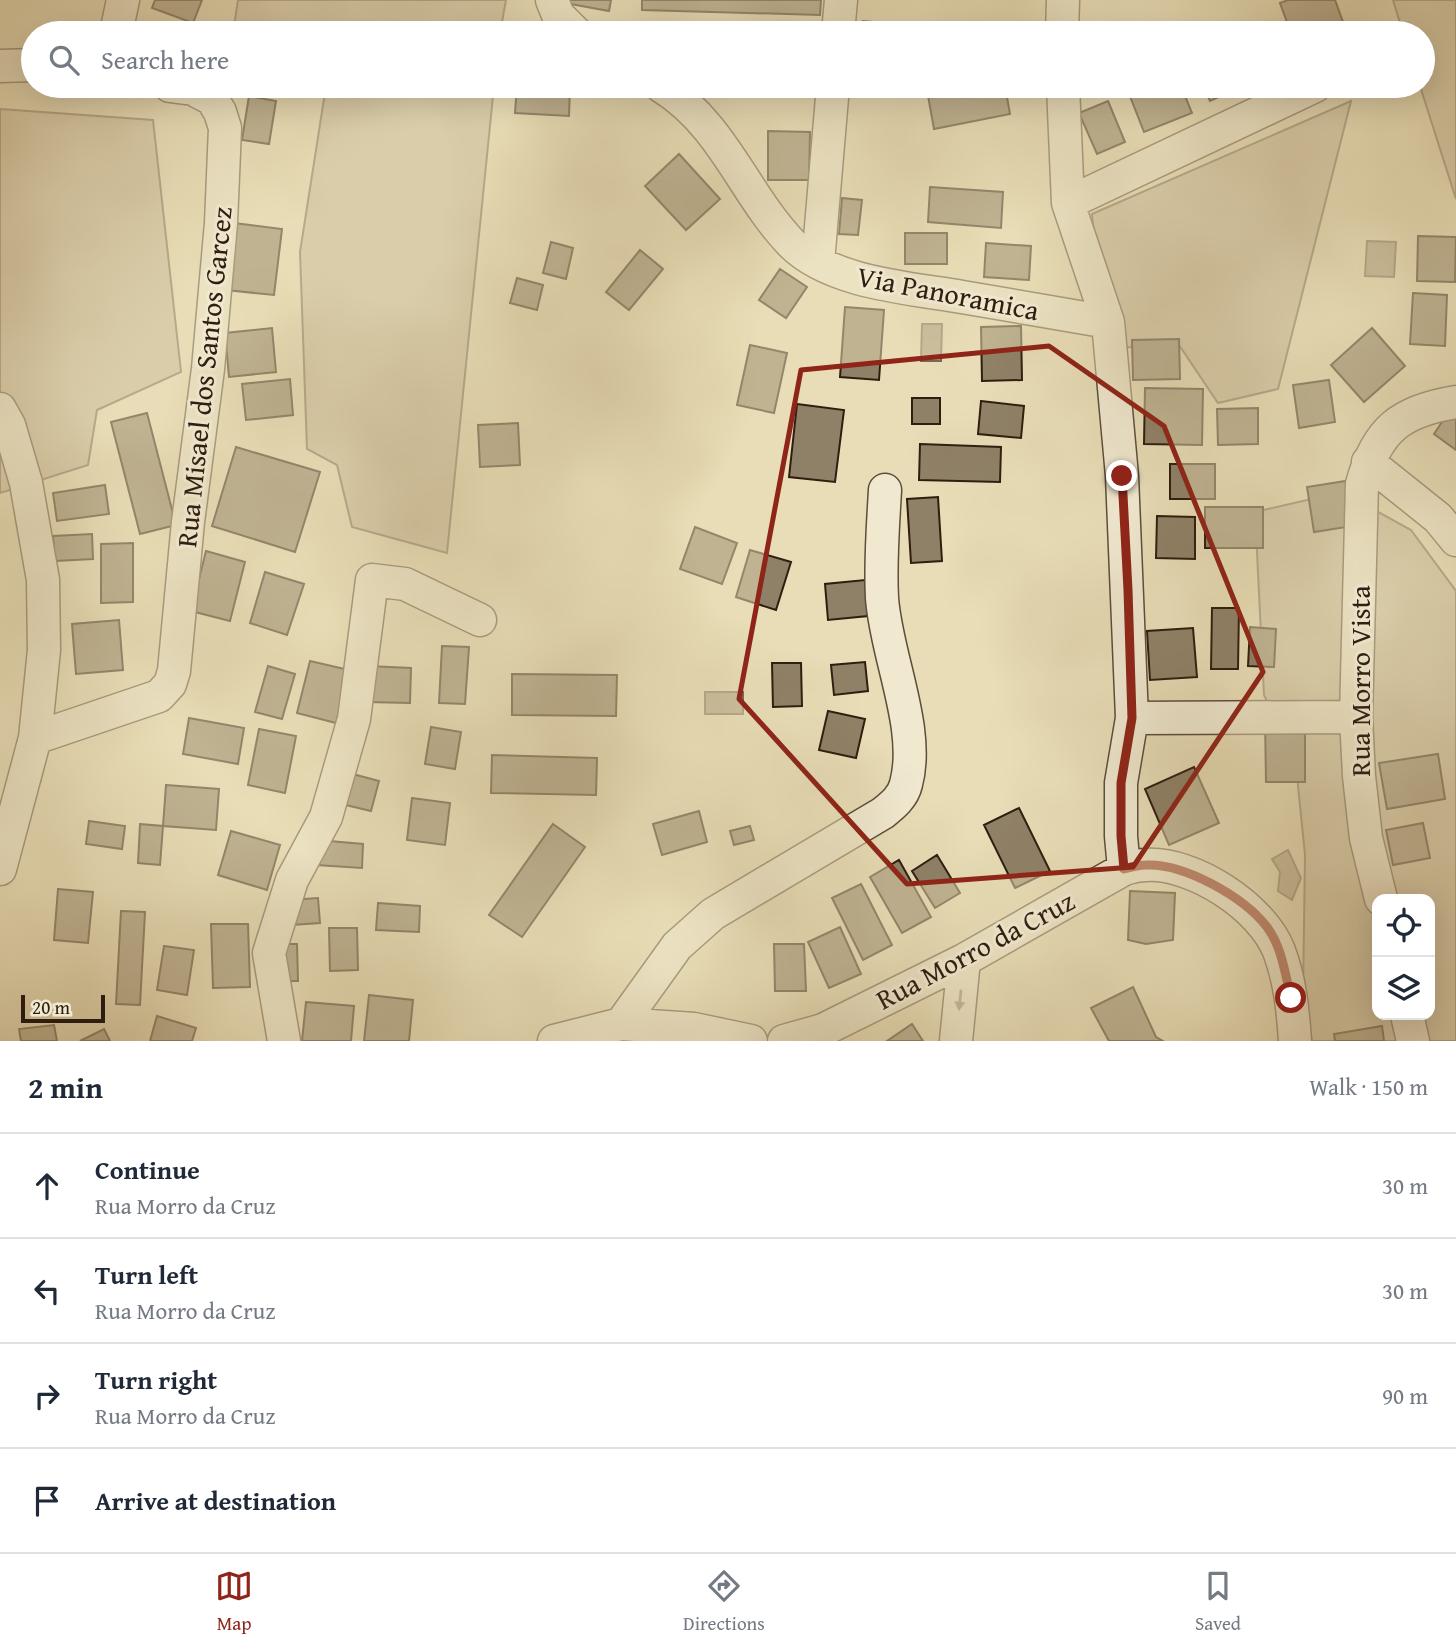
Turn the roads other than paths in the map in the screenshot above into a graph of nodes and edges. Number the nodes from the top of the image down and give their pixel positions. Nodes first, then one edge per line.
1 (123, 0) edge
2 (552, 0) edge
3 (841, 0) edge
4 (1062, 0) edge
5 (119, 21) edge
6 (564, 21) edge
7 (839, 21) edge
8 (1062, 21) edge
9 (21, 65) edge
10 (0, 66) edge
11 (210, 98) edge
12 (678, 98) edge
13 (832, 98) edge
14 (1064, 98) edge
15 (1290, 98) edge
16 (1068, 203) junction
17 (818, 262) junction
18 (1108, 322) junction
19 (1456, 402) edge
20 (0, 409) edge
21 (1368, 462) junction
22 (885, 490) dead end
23 (1456, 540) edge
24 (480, 620) dead end
25 (1356, 717) junction
26 (1132, 718) junction
27 (35, 738) junction
28 (0, 869) edge
29 (1124, 869) junction
30 (1380, 894) edge
31 (964, 960) junction
32 (1408, 1020) edge
33 (621, 1024) junction
34 (284, 1041) edge
35 (554, 1041) edge
36 (751, 1041) edge
37 (784, 1041) edge
38 (956, 1041) edge
39 (1295, 1041) edge
40 (1413, 1041) edge

1 - 5 street
2 - 6 street
3 - 7 street
4 - 8 street
9 - 10 street
11 - 27 street, Rua Misael dos Santos Garcez
12 - 17 street, Via Panoramica
13 - 17 street
14 - 16 street
15 - 16 street
16 - 18 street
17 - 18 street, Via Panoramica
18 - 26 street
19 - 21 street
20 - 27 street
21 - 23 street
21 - 25 street, Rua Morro Vista
22 - 33 street
24 - 34 street
25 - 26 street
25 - 30 street, Rua Morro Vista
26 - 29 street
27 - 28 street
29 - 31 street, Rua Morro da Cruz
29 - 39 street, Rua Morro da Cruz
31 - 37 street, Rua Morro da Cruz
31 -> 38 street
32 - 40 street
33 - 35 street
33 - 36 street

